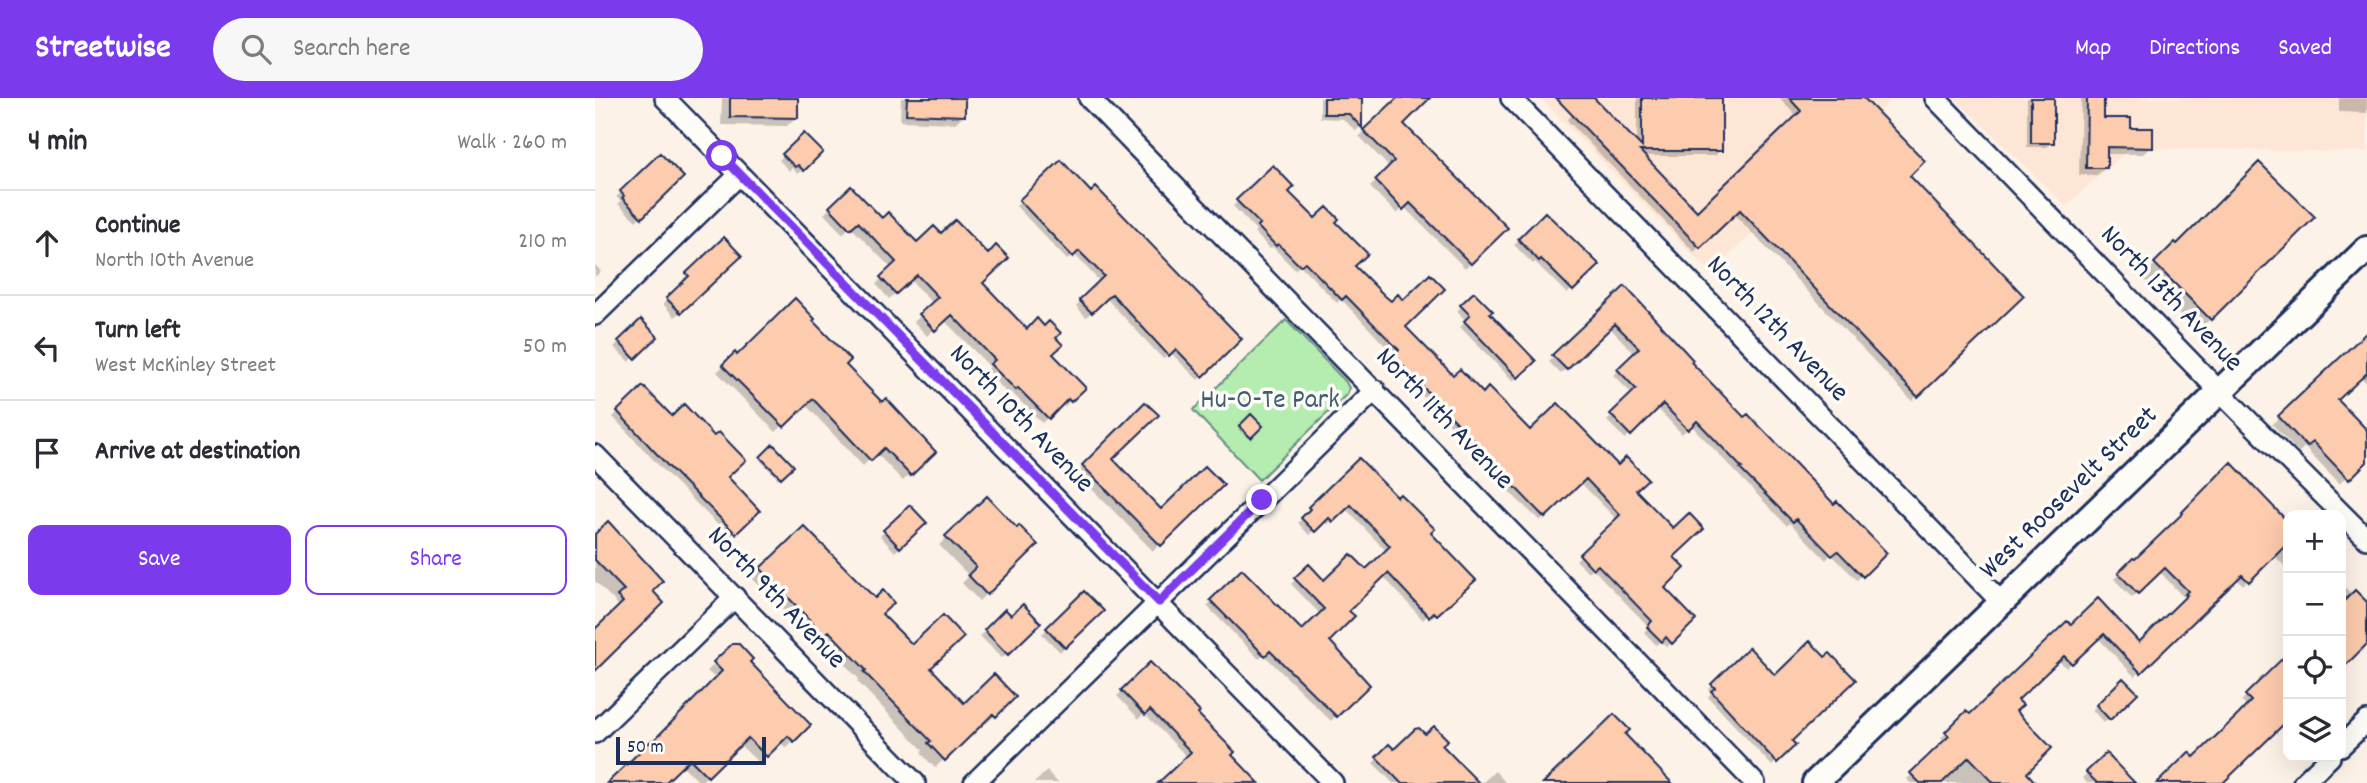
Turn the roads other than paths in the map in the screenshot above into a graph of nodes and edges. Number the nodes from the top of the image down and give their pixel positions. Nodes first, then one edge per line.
1 (665, 98) edge
2 (1089, 98) edge
3 (1511, 98) edge
4 (1935, 98) edge
5 (739, 174) junction
6 (2367, 249) edge
7 (595, 315) edge
8 (1375, 390) junction
9 (2220, 392) junction
10 (595, 455) edge
11 (2367, 539) edge
12 (735, 597) junction
13 (1159, 602) junction
14 (2001, 602) junction
15 (2367, 721) edge
16 (595, 733) edge
17 (2346, 741) edge
18 (2325, 762) edge
19 (915, 783) edge
20 (974, 783) edge
21 (1333, 783) edge
22 (1755, 783) edge
23 (1815, 783) edge
24 (2302, 783) edge

1 - 5 street, North 10th Avenue
2 - 8 street, North 11th Avenue
3 - 14 street, North 12th Avenue
4 - 9 street, North 13th Avenue
5 - 7 street
5 - 13 street, North 10th Avenue
6 - 9 street, West Roosevelt Street
8 - 13 street
8 - 22 street, North 11th Avenue
9 - 11 street, North 13th Avenue
9 - 14 street, West Roosevelt Street
10 - 12 street, North 9th Avenue
12 - 16 street
12 - 19 street, North 9th Avenue
13 - 20 street
13 - 21 street, North 10th Avenue
14 - 23 street, West Roosevelt Street
15 - 17 street
18 - 24 street

